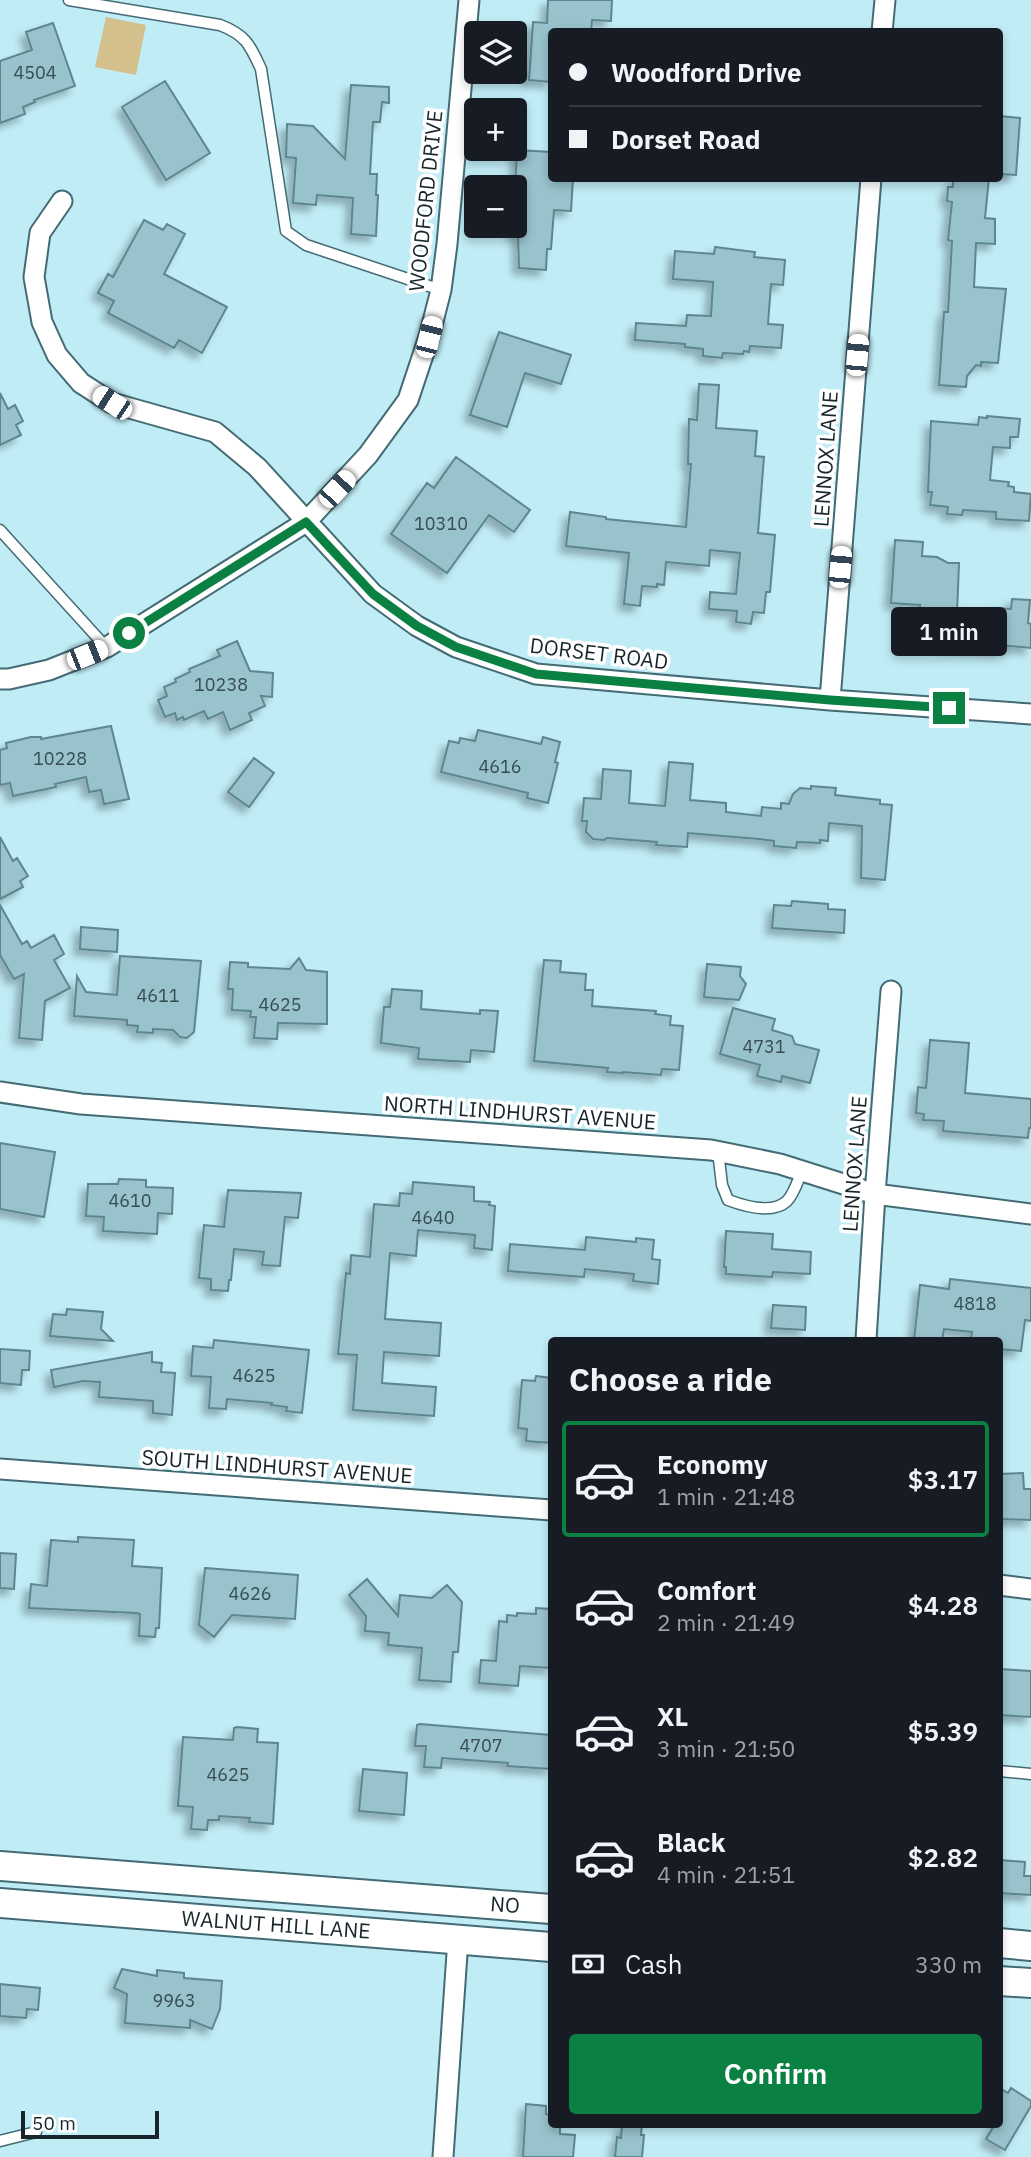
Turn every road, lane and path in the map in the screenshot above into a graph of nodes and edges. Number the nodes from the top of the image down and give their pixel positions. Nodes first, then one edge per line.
1 (69, 0) edge
2 (469, 0) edge
3 (885, 0) edge
4 (882, 28) edge
5 (871, 182) edge
6 (62, 201) dead end
7 (441, 290) junction
8 (306, 522) junction
9 (0, 530) edge
10 (106, 647) junction
11 (0, 679) edge
12 (830, 700) junction
13 (1031, 714) edge
14 (891, 991) dead end
15 (0, 1093) edge
16 (718, 1151) junction
17 (802, 1171) junction
18 (875, 1194) junction
19 (1031, 1214) edge
20 (866, 1337) edge
21 (0, 1469) edge
22 (548, 1510) edge
23 (1003, 1586) edge
24 (1031, 1589) edge
25 (1003, 1771) edge
26 (1031, 1774) edge
27 (0, 1866) edge
28 (459, 1902) junction
29 (0, 1903) edge
30 (548, 1909) edge
31 (458, 1940) junction
32 (1003, 1943) edge
33 (1031, 1946) edge
34 (548, 1947) edge
35 (1003, 1981) edge
36 (1031, 1983) edge
37 (36, 2133) dead end
38 (0, 2141) edge
39 (443, 2157) edge

1 - 7 lane
2 - 7 street, WOODFORD DRIVE
3 - 4 street
5 - 12 street, LENNOX LANE
6 - 8 street, DORSET ROAD
7 - 8 street, WOODFORD DRIVE
8 - 10 street, WOODFORD DRIVE
8 - 12 street, DORSET ROAD
9 - 10 lane
10 - 11 street, WOODFORD DRIVE
12 - 13 street, DORSET ROAD
14 - 18 street, LENNOX LANE
15 - 16 street, NORTH LINDHURST AVENUE
16 - 17 street, NORTH LINDHURST AVENUE
16 - 17 lane
17 - 18 street, NORTH LINDHURST AVENUE
18 - 19 street, NORTH LINDHURST AVENUE
18 - 20 street, LENNOX LANE
21 - 22 street, SOUTH LINDHURST AVENUE
23 - 24 street
25 - 26 lane
27 - 28 main road, WALNUT HILL LANE
28 - 30 main road, NO
28 - 31 main road
29 - 31 main road, WALNUT HILL LANE
31 - 34 main road, WALNUT HILL LANE
31 - 39 street
32 - 33 main road
35 - 36 main road
37 - 38 lane

